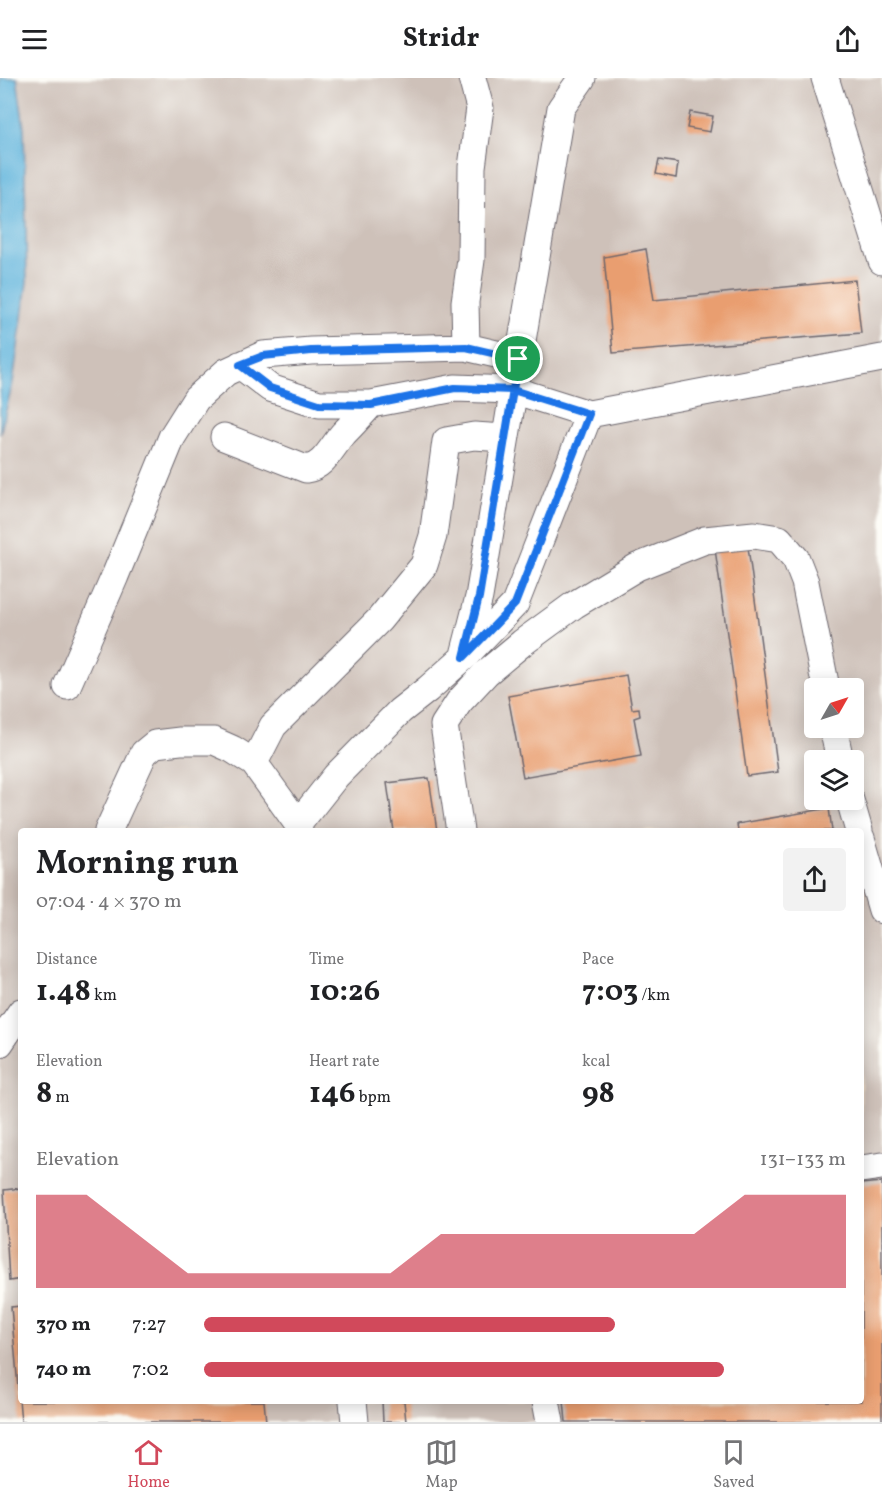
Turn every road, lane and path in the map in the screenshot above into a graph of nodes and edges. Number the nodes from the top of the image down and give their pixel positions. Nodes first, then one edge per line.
1 (472, 78) edge
2 (582, 78) edge
3 (825, 78) edge
4 (882, 261) edge
5 (466, 347) junction
6 (882, 358) edge
7 (518, 359) junction
8 (240, 365) junction
9 (513, 390) junction
10 (371, 405) junction
11 (589, 414) junction
12 (224, 437) dead end
13 (505, 438) junction
14 (464, 657) junction
15 (824, 678) edge
16 (67, 686) dead end
17 (254, 764) junction
18 (853, 810) edge
19 (109, 828) edge
20 (299, 828) edge
21 (460, 828) edge
22 (858, 828) edge
23 (864, 848) edge
24 (882, 910) edge
25 (18, 1016) edge
26 (0, 1043) edge
27 (882, 1166) edge
28 (864, 1169) edge
29 (354, 1404) edge
30 (547, 1404) edge
31 (356, 1422) edge
32 (550, 1422) edge

1 - 5 lane
2 - 7 lane
3 - 4 lane
5 - 7 lane
5 - 8 lane
6 - 11 lane
7 - 9 lane
8 - 10 lane
8 - 16 lane
9 - 10 lane
9 - 11 lane
9 - 13 lane
10 - 12 lane
11 - 14 lane
13 - 14 lane
13 - 17 lane
14 - 20 lane
15 - 21 lane
17 - 19 lane
17 - 20 lane
18 - 22 lane
23 - 24 lane
25 - 26 lane
27 - 28 lane
29 - 31 lane
30 - 32 lane

